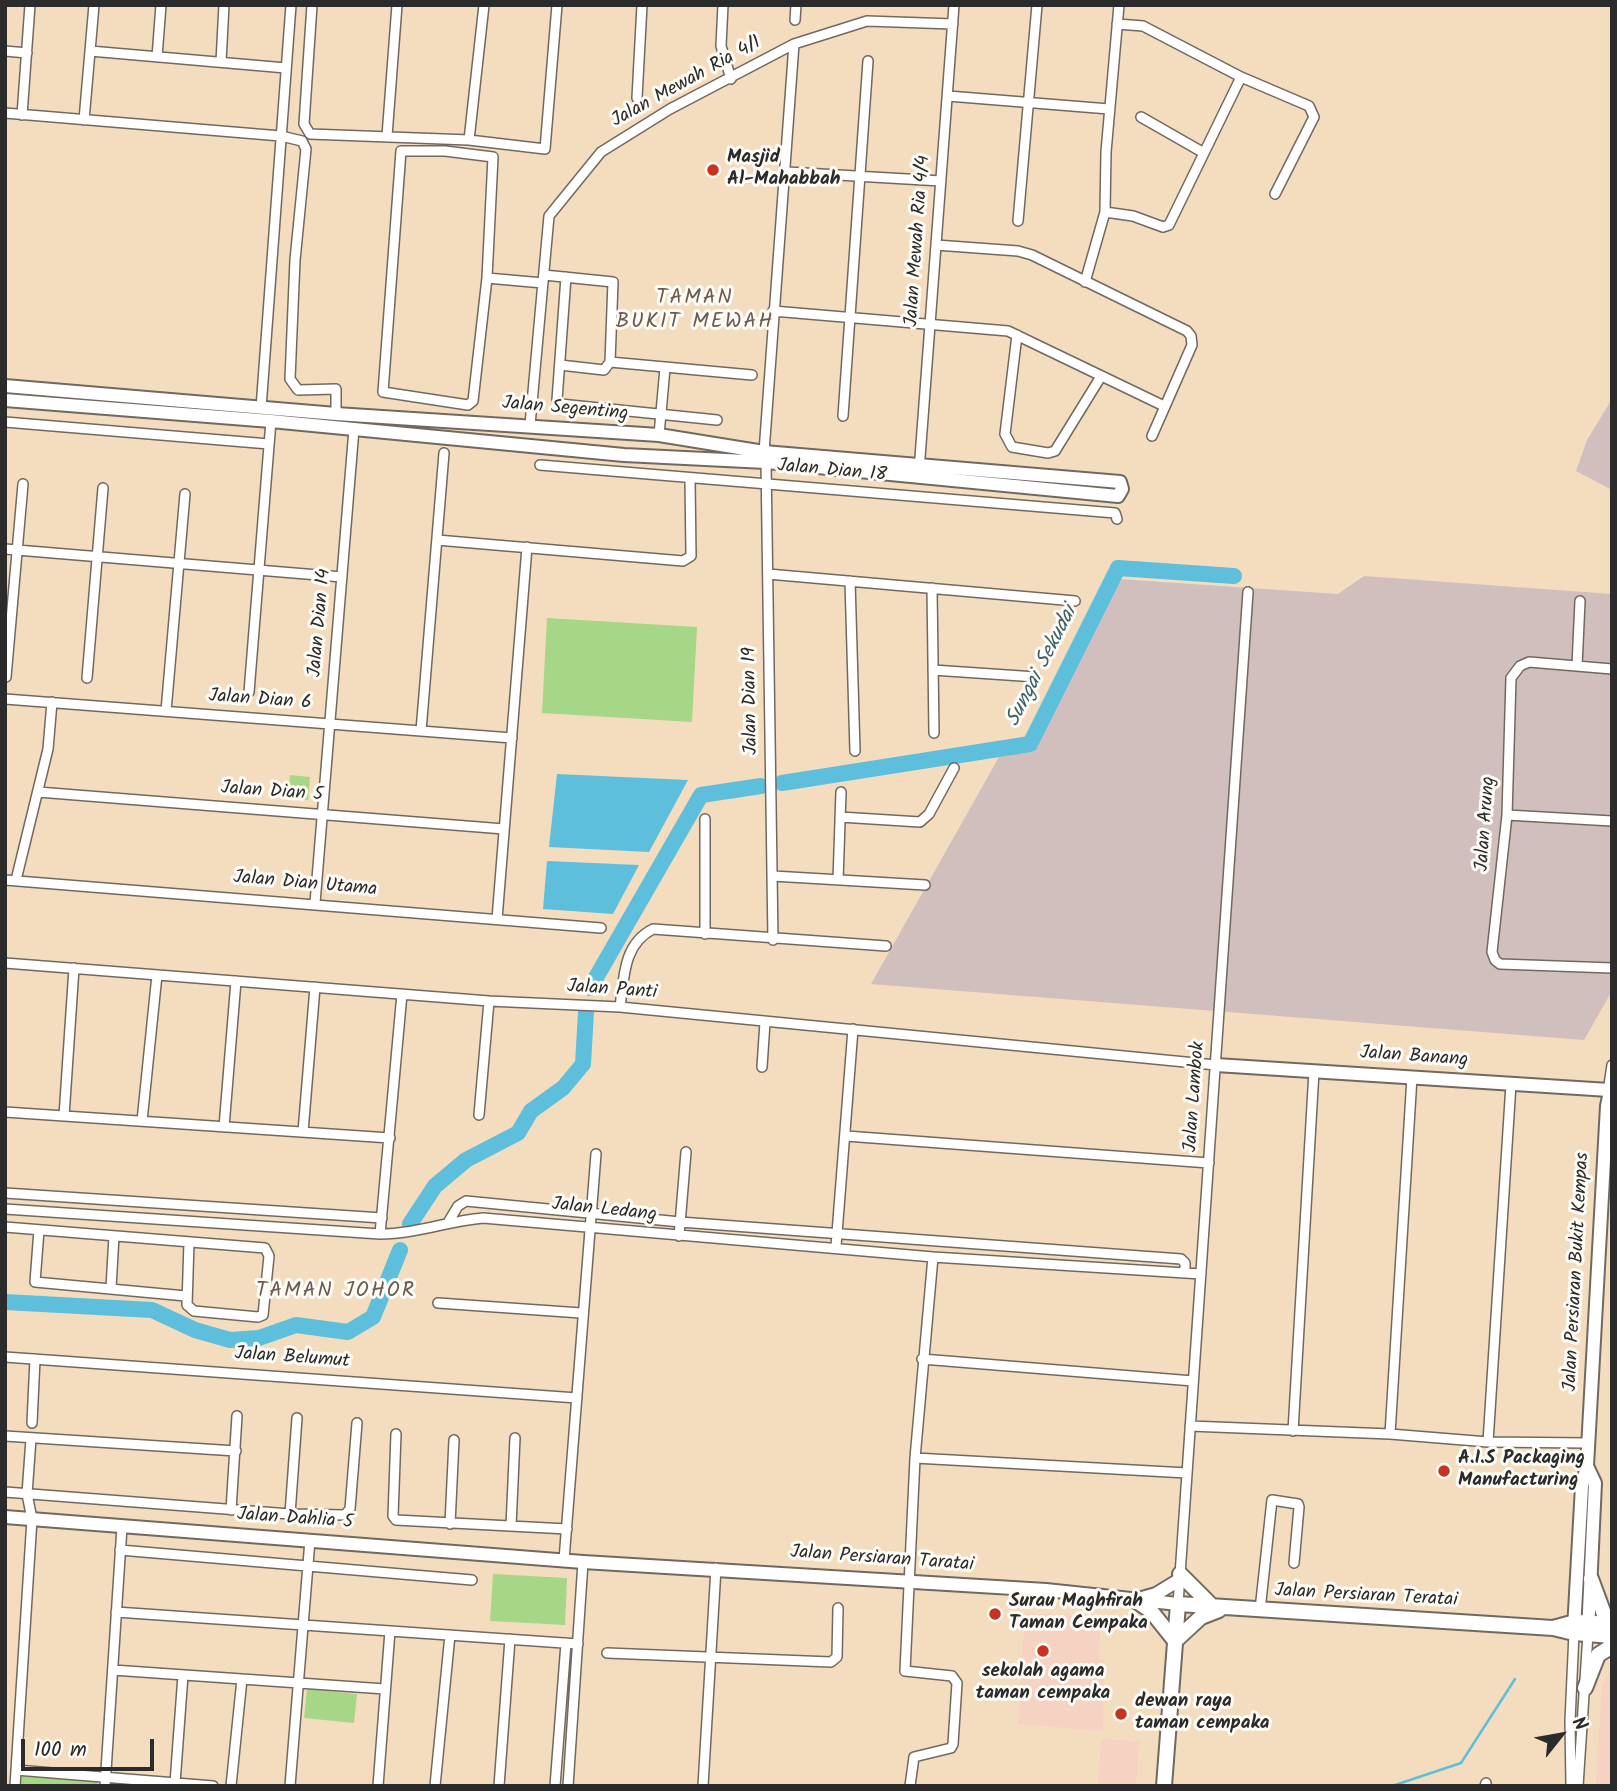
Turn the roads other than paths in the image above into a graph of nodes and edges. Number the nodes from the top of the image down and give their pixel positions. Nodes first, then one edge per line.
1 (30, 5) edge
2 (94, 5) edge
3 (160, 5) edge
4 (224, 5) edge
5 (291, 5) edge
6 (312, 5) edge
7 (397, 5) edge
8 (484, 5) edge
9 (557, 5) edge
10 (642, 5) edge
11 (723, 5) edge
12 (796, 5) edge
13 (954, 5) edge
14 (1037, 5) edge
15 (1118, 5) edge
16 (794, 20) dead end
17 (953, 24) junction
18 (1117, 24) junction
19 (794, 44) junction
20 (5, 51) edge
21 (90, 51) junction
22 (27, 53) junction
23 (157, 57) junction
24 (868, 61) dead end
25 (221, 62) junction
26 (286, 68) junction
27 (1241, 77) junction
28 (731, 79) junction
29 (948, 96) junction
30 (637, 98) dead end
31 (1028, 103) junction
32 (1110, 109) junction
33 (5, 113) edge
34 (22, 115) junction
35 (1141, 117) dead end
36 (84, 120) junction
37 (281, 136) junction
38 (387, 136) junction
39 (469, 140) junction
40 (1204, 153) junction
41 (787, 172) junction
42 (861, 175) junction
43 (941, 181) junction
44 (1275, 194) dead end
45 (1105, 212) junction
46 (1018, 221) dead end
47 (936, 246) junction
48 (566, 276) junction
49 (487, 278) junction
50 (543, 279) junction
51 (1085, 282) junction
52 (773, 311) junction
53 (850, 318) junction
54 (930, 324) junction
55 (1017, 335) junction
56 (610, 362) junction
57 (560, 365) junction
58 (665, 368) junction
59 (752, 375) dead end
60 (1100, 378) junction
61 (5, 386) edge
62 (5, 400) edge
63 (1164, 406) junction
64 (261, 408) junction
65 (335, 414) junction
66 (661, 415) junction
67 (843, 416) dead end
68 (717, 420) dead end
69 (271, 421) junction
70 (5, 422) edge
71 (530, 425) junction
72 (354, 429) junction
73 (575, 429) junction
74 (627, 435) junction
75 (659, 435) junction
76 (1152, 436) dead end
77 (269, 444) junction
78 (571, 450) junction
79 (444, 453) dead end
80 (631, 455) junction
81 (765, 457) junction
82 (540, 464) dead end
83 (920, 464) junction
84 (690, 479) junction
85 (919, 479) junction
86 (23, 484) dead end
87 (766, 484) junction
88 (103, 488) dead end
89 (185, 494) dead end
90 (1117, 519) dead end
91 (437, 540) junction
92 (527, 547) junction
93 (5, 549) edge
94 (17, 550) junction
95 (97, 556) junction
96 (179, 563) junction
97 (259, 570) junction
98 (768, 574) junction
99 (342, 577) junction
100 (850, 581) junction
101 (932, 588) junction
102 (1248, 592) dead end
103 (1075, 601) dead end
104 (1580, 601) dead end
105 (1577, 666) junction
106 (1612, 669) edge
107 (933, 670) junction
108 (6, 677) edge
109 (1035, 677) dead end
110 (87, 678) dead end
111 (249, 692) dead end
112 (5, 699) edge
113 (52, 702) junction
114 (166, 711) junction
115 (330, 724) junction
116 (421, 731) junction
117 (934, 733) dead end
118 (512, 738) junction
119 (855, 751) dead end
120 (954, 768) dead end
121 (38, 792) junction
122 (841, 792) dead end
123 (323, 814) junction
124 (1507, 815) junction
125 (840, 817) junction
126 (705, 819) dead end
127 (1612, 821) edge
128 (504, 830) junction
129 (772, 876) junction
130 (10, 880) edge
131 (838, 880) junction
132 (925, 885) dead end
133 (315, 903) junction
134 (496, 919) junction
135 (601, 928) dead end
136 (705, 934) junction
137 (774, 940) junction
138 (886, 946) dead end
139 (5, 963) edge
140 (74, 968) junction
141 (1612, 968) edge
142 (157, 975) junction
143 (236, 981) junction
144 (315, 987) junction
145 (402, 994) junction
146 (489, 1001) junction
147 (620, 1007) junction
148 (765, 1022) junction
149 (853, 1029) junction
150 (1216, 1065) junction
151 (1612, 1065) edge
152 (762, 1067) dead end
153 (1314, 1070) junction
154 (1412, 1077) junction
155 (1511, 1084) junction
156 (1610, 1086) edge
157 (5, 1112) edge
158 (479, 1115) dead end
159 (64, 1116) junction
160 (142, 1121) junction
161 (224, 1126) junction
162 (303, 1132) junction
163 (846, 1136) junction
164 (390, 1138) junction
165 (686, 1152) dead end
166 (596, 1154) dead end
167 (1209, 1163) junction
168 (5, 1193) edge
169 (176, 1205) junction
170 (5, 1209) edge
171 (591, 1214) junction
172 (382, 1218) junction
173 (174, 1220) junction
174 (449, 1221) junction
175 (680, 1222) junction
176 (589, 1226) junction
177 (5, 1227) edge
178 (39, 1230) junction
179 (838, 1233) junction
180 (380, 1234) junction
181 (114, 1236) junction
182 (678, 1236) junction
183 (189, 1242) junction
184 (836, 1246) junction
185 (933, 1256) junction
186 (1185, 1273) junction
187 (1201, 1274) junction
188 (111, 1288) junction
189 (187, 1301) junction
190 (438, 1303) dead end
191 (581, 1312) junction
192 (5, 1357) edge
193 (35, 1359) junction
194 (922, 1359) junction
195 (1193, 1381) junction
196 (577, 1398) junction
197 (237, 1416) dead end
198 (297, 1418) dead end
199 (32, 1423) dead end
200 (357, 1423) dead end
201 (1190, 1426) junction
202 (1293, 1431) junction
203 (396, 1434) dead end
204 (1390, 1434) junction
205 (5, 1436) edge
206 (515, 1438) dead end
207 (31, 1439) junction
208 (454, 1440) dead end
209 (1488, 1442) junction
210 (1587, 1443) junction
211 (236, 1451) junction
212 (915, 1458) junction
213 (1587, 1466) junction
214 (1187, 1473) junction
215 (5, 1492) edge
216 (27, 1494) junction
217 (231, 1510) junction
218 (290, 1514) junction
219 (5, 1517) edge
220 (32, 1519) junction
221 (450, 1524) junction
222 (511, 1526) junction
223 (122, 1527) junction
224 (567, 1529) junction
225 (310, 1540) junction
226 (120, 1550) junction
227 (565, 1560) junction
228 (583, 1562) junction
229 (1294, 1563) dead end
230 (308, 1564) junction
231 (716, 1568) junction
232 (1180, 1577) junction
233 (1591, 1579) junction
234 (472, 1580) dead end
235 (908, 1581) junction
236 (1135, 1600) junction
237 (1178, 1604) junction
238 (838, 1608) dead end
239 (1219, 1608) junction
240 (1260, 1610) junction
241 (116, 1612) junction
242 (1612, 1623) edge
243 (303, 1625) junction
244 (1581, 1628) junction
245 (390, 1631) junction
246 (450, 1635) junction
247 (1612, 1636) edge
248 (510, 1639) junction
249 (1175, 1641) junction
250 (566, 1643) junction
251 (578, 1644) junction
252 (1612, 1646) edge
253 (607, 1653) dead end
254 (711, 1658) junction
255 (113, 1670) junction
256 (183, 1675) junction
257 (242, 1679) junction
258 (299, 1683) junction
259 (1585, 1688) junction
260 (385, 1689) junction
261 (16, 1770) junction
262 (105, 1781) edge
263 (175, 1783) junction
264 (15, 1786) edge
265 (213, 1786) edge
266 (231, 1786) edge
267 (290, 1786) edge
268 (378, 1786) edge
269 (435, 1786) edge
270 (499, 1786) edge
271 (555, 1786) edge
272 (568, 1786) edge
273 (704, 1786) edge
274 (910, 1786) edge
275 (1164, 1786) edge
276 (1571, 1786) edge
277 (1578, 1786) edge

1 - 22 street
2 - 21 street
3 - 23 street
4 - 25 street
5 - 26 street
6 - 38 street
7 - 38 street
8 - 39 street
9 - 39 street
10 - 30 street
11 - 28 street
12 - 16 street
13 - 17 street, Jalan Mewah Ria 4/4
14 - 31 street
15 - 18 street
17 - 19 street, Jalan Mewah Ria 4/1
17 - 29 street, Jalan Mewah Ria 4/4
18 - 27 street
18 - 32 street
19 - 28 street, Jalan Mewah Ria 4/1
19 - 41 street, Jalan Dian 19
20 - 22 street
21 - 23 street
21 - 36 street
22 - 34 street
23 - 25 street
24 - 42 street
25 - 26 street
26 - 37 street
27 - 40 street
27 - 44 street
28 - 50 street, Jalan Mewah Ria 4/1
29 - 31 street
29 - 43 street, Jalan Mewah Ria 4/4
31 - 32 street
31 - 46 street
32 - 45 street
33 - 34 street
34 - 36 street
35 - 40 street
36 - 37 street
37 - 64 street
37 - 65 street
38 - 39 street
40 - 45 street
41 - 42 street
41 - 52 street, Jalan Dian 19
42 - 43 street
42 - 53 street
43 - 47 street, Jalan Mewah Ria 4/4
45 - 51 street
47 - 51 street
47 - 54 street, Jalan Mewah Ria 4/4
48 - 50 street
48 - 56 street
48 - 57 street
49 - 49 street
49 - 50 street
50 - 71 street, Jalan Mewah Ria 4/1
51 - 63 street
52 - 53 street
52 - 81 street, Jalan Dian 19
53 - 54 street
53 - 67 street
54 - 55 street
54 - 83 street, Jalan Mewah Ria 4/4
55 - 60 street
55 - 60 street
56 - 57 street
56 - 58 street
57 - 66 street
58 - 59 street
58 - 66 street
60 - 63 street
61 - 64 street, Jalan Segenting
62 - 69 street, Jalan Segenting
63 - 76 street
64 - 65 street, Jalan Segenting
65 - 71 street, Jalan Segenting
66 - 68 street
66 - 75 street
69 - 72 street, Jalan Segenting
69 - 77 street
70 - 77 street
71 - 73 street, Jalan Segenting
72 - 78 street, Jalan Segenting
72 - 99 street, Jalan Dian 14
73 - 74 street, Jalan Segenting
73 - 78 street
74 - 75 street, Jalan Segenting
74 - 80 street
75 - 81 street, Jalan Segenting
77 - 97 street
78 - 80 street, Jalan Segenting
79 - 91 street
80 - 81 street, Jalan Segenting
81 - 83 street, Jalan Segenting
81 - 85 street, Jalan Segenting
81 - 87 street, Jalan Dian 19
82 - 84 street, Jalan Dian 18
83 - 85 street, Jalan Mewah Ria 4/4
83 - 85 street, Jalan Segenting
84 - 87 street, Jalan Dian 18
84 - 92 street
86 - 94 street
87 - 90 street, Jalan Dian 18
87 - 98 street, Jalan Dian 19
88 - 95 street
89 - 96 street
91 - 92 street
91 - 116 street
92 - 118 street
93 - 94 street
94 - 95 street
94 - 108 street
95 - 96 street
95 - 110 street
96 - 97 street
96 - 114 street
97 - 99 street
97 - 111 street
98 - 100 street
98 - 129 street, Jalan Dian 19
99 - 115 street, Jalan Dian 14
100 - 101 street
100 - 119 street
101 - 103 street
101 - 107 street
102 - 150 street, Jalan Lambok
104 - 105 street
105 - 106 street, Jalan Arung
105 - 124 street, Jalan Arung
107 - 109 street
107 - 117 street
112 - 113 street, Jalan Dian 6
113 - 114 street, Jalan Dian 6
113 - 121 street
114 - 115 street, Jalan Dian 6
115 - 116 street, Jalan Dian 6
115 - 123 street, Jalan Dian 14
116 - 118 street, Jalan Dian 6
118 - 128 street
120 - 125 street
121 - 123 street, Jalan Dian 5
121 - 130 street
122 - 125 street
123 - 128 street, Jalan Dian 5
123 - 133 street, Jalan Dian 14
124 - 127 street
124 - 141 street, Jalan Arung
125 - 131 street
126 - 136 street
128 - 134 street
129 - 131 street
129 - 137 street, Jalan Dian 19
130 - 133 street, Jalan Dian Utama
131 - 132 street
133 - 134 street, Jalan Dian Utama
134 - 135 street, Jalan Dian Utama
136 - 137 street
136 - 147 street
137 - 138 street
139 - 140 street, Jalan Panti
140 - 142 street, Jalan Panti
140 - 159 street
142 - 143 street, Jalan Panti
142 - 160 street
143 - 144 street, Jalan Panti
143 - 161 street
144 - 145 street, Jalan Panti
144 - 162 street
145 - 146 street, Jalan Panti
145 - 164 street
146 - 147 street, Jalan Panti
146 - 158 street
147 - 148 street, Jalan Panti
148 - 149 street, Jalan Panti
148 - 152 street
149 - 150 street, Jalan Panti
149 - 163 street
150 - 153 street, Jalan Banang
150 - 167 street, Jalan Lambok
151 - 156 street
153 - 154 street, Jalan Banang
153 - 202 street
154 - 155 street, Jalan Banang
154 - 204 street
155 - 156 street, Jalan Banang
155 - 209 street
156 - 210 street, Jalan Persiaran Bukit Kempas
157 - 159 street
159 - 160 street
160 - 161 street
161 - 162 street
162 - 164 street
163 - 167 street
163 - 179 street
164 - 172 street
165 - 175 street
166 - 171 street
167 - 187 street, Jalan Lambok
168 - 169 street
169 - 172 street
169 - 173 street
170 - 173 street, Jalan Ledang
171 - 174 street
171 - 175 street
171 - 176 street
172 - 180 street
173 - 180 street, Jalan Ledang
174 - 176 street, Jalan Ledang
174 - 180 street, Jalan Ledang
175 - 179 street
175 - 182 street
176 - 182 street, Jalan Ledang
176 - 191 street
177 - 178 street
178 - 181 street
178 - 188 street
179 - 184 street
179 - 186 street
181 - 183 street
181 - 188 street
182 - 184 street, Jalan Ledang
183 - 189 street
183 - 189 street
184 - 185 street, Jalan Ledang
185 - 186 street, Jalan Ledang
185 - 194 street
186 - 187 street, Jalan Ledang
187 - 195 street, Jalan Lambok
188 - 189 street
190 - 191 street
191 - 196 street
192 - 193 street, Jalan Belumut
193 - 196 street, Jalan Belumut
193 - 199 street
194 - 195 street
194 - 212 street
195 - 201 street, Jalan Lambok
196 - 224 street
197 - 211 street
198 - 218 street
200 - 218 street, Jalan Dahlia 5
201 - 202 street
201 - 214 street, Jalan Lambok
202 - 204 street
203 - 221 street
204 - 209 street
205 - 207 street
206 - 222 street
207 - 211 street
207 - 216 street
208 - 221 street
209 - 210 street
210 - 213 street, Jalan Persiaran Bukit Kempas
211 - 217 street
212 - 214 street
212 - 235 street
213 - 233 street, Jalan Persiaran Bukit Kempas
213 - 244 street, Jalan Persiaran Bukit Kempas
214 - 232 street, Jalan Lambok
215 - 216 street, Jalan Dahlia 5
216 - 217 street, Jalan Dahlia 5
216 - 220 street
217 - 218 street, Jalan Dahlia 5
219 - 220 street, Jalan Dahlia 5
220 - 223 street, Jalan Dahlia 5
220 - 261 street
221 - 222 street
222 - 224 street
223 - 225 street, Jalan Dahlia 5
223 - 226 street
224 - 227 street
225 - 227 street, Jalan Dahlia 5
225 - 230 street
226 - 230 street
226 - 241 street
227 - 228 street, Jalan Dahlia 5
228 - 231 street, Jalan Persiaran Taratai
228 - 251 street
229 - 240 street
230 - 234 street
230 - 243 street
231 - 235 street, Jalan Persiaran Taratai
231 - 254 street
232 - 236 street
232 - 237 street, Jalan Lambok
232 - 239 main road
233 - 242 main road
233 - 244 street, Jalan Persiaran Bukit Kempas
235 - 236 street, Jalan Persiaran Taratai
235 - 274 street
236 - 237 street, Jalan Persiaran Taratai
236 - 249 main road
237 - 239 main road, Jalan Persiaran Teratai
237 - 249 main road
238 - 254 street
239 - 240 main road, Jalan Persiaran Teratai
239 - 249 main road
240 - 244 main road, Jalan Persiaran Teratai
241 - 243 street
241 - 255 street
242 - 244 main road
243 - 245 street
243 - 258 street
244 - 247 main road
244 - 259 street
244 - 276 street
245 - 246 street
245 - 260 street
246 - 248 street
246 - 269 street
248 - 250 street
248 - 270 street
249 - 275 main road
250 - 251 street
250 - 271 street
251 - 272 street
252 - 259 main road
253 - 254 street
254 - 273 street
255 - 256 street
255 - 262 street
256 - 257 street
256 - 263 street
257 - 258 street
257 - 266 street
258 - 260 street
258 - 267 street
259 - 277 street
260 - 268 street
261 - 262 street
261 - 264 street
262 - 263 street
263 - 265 street

